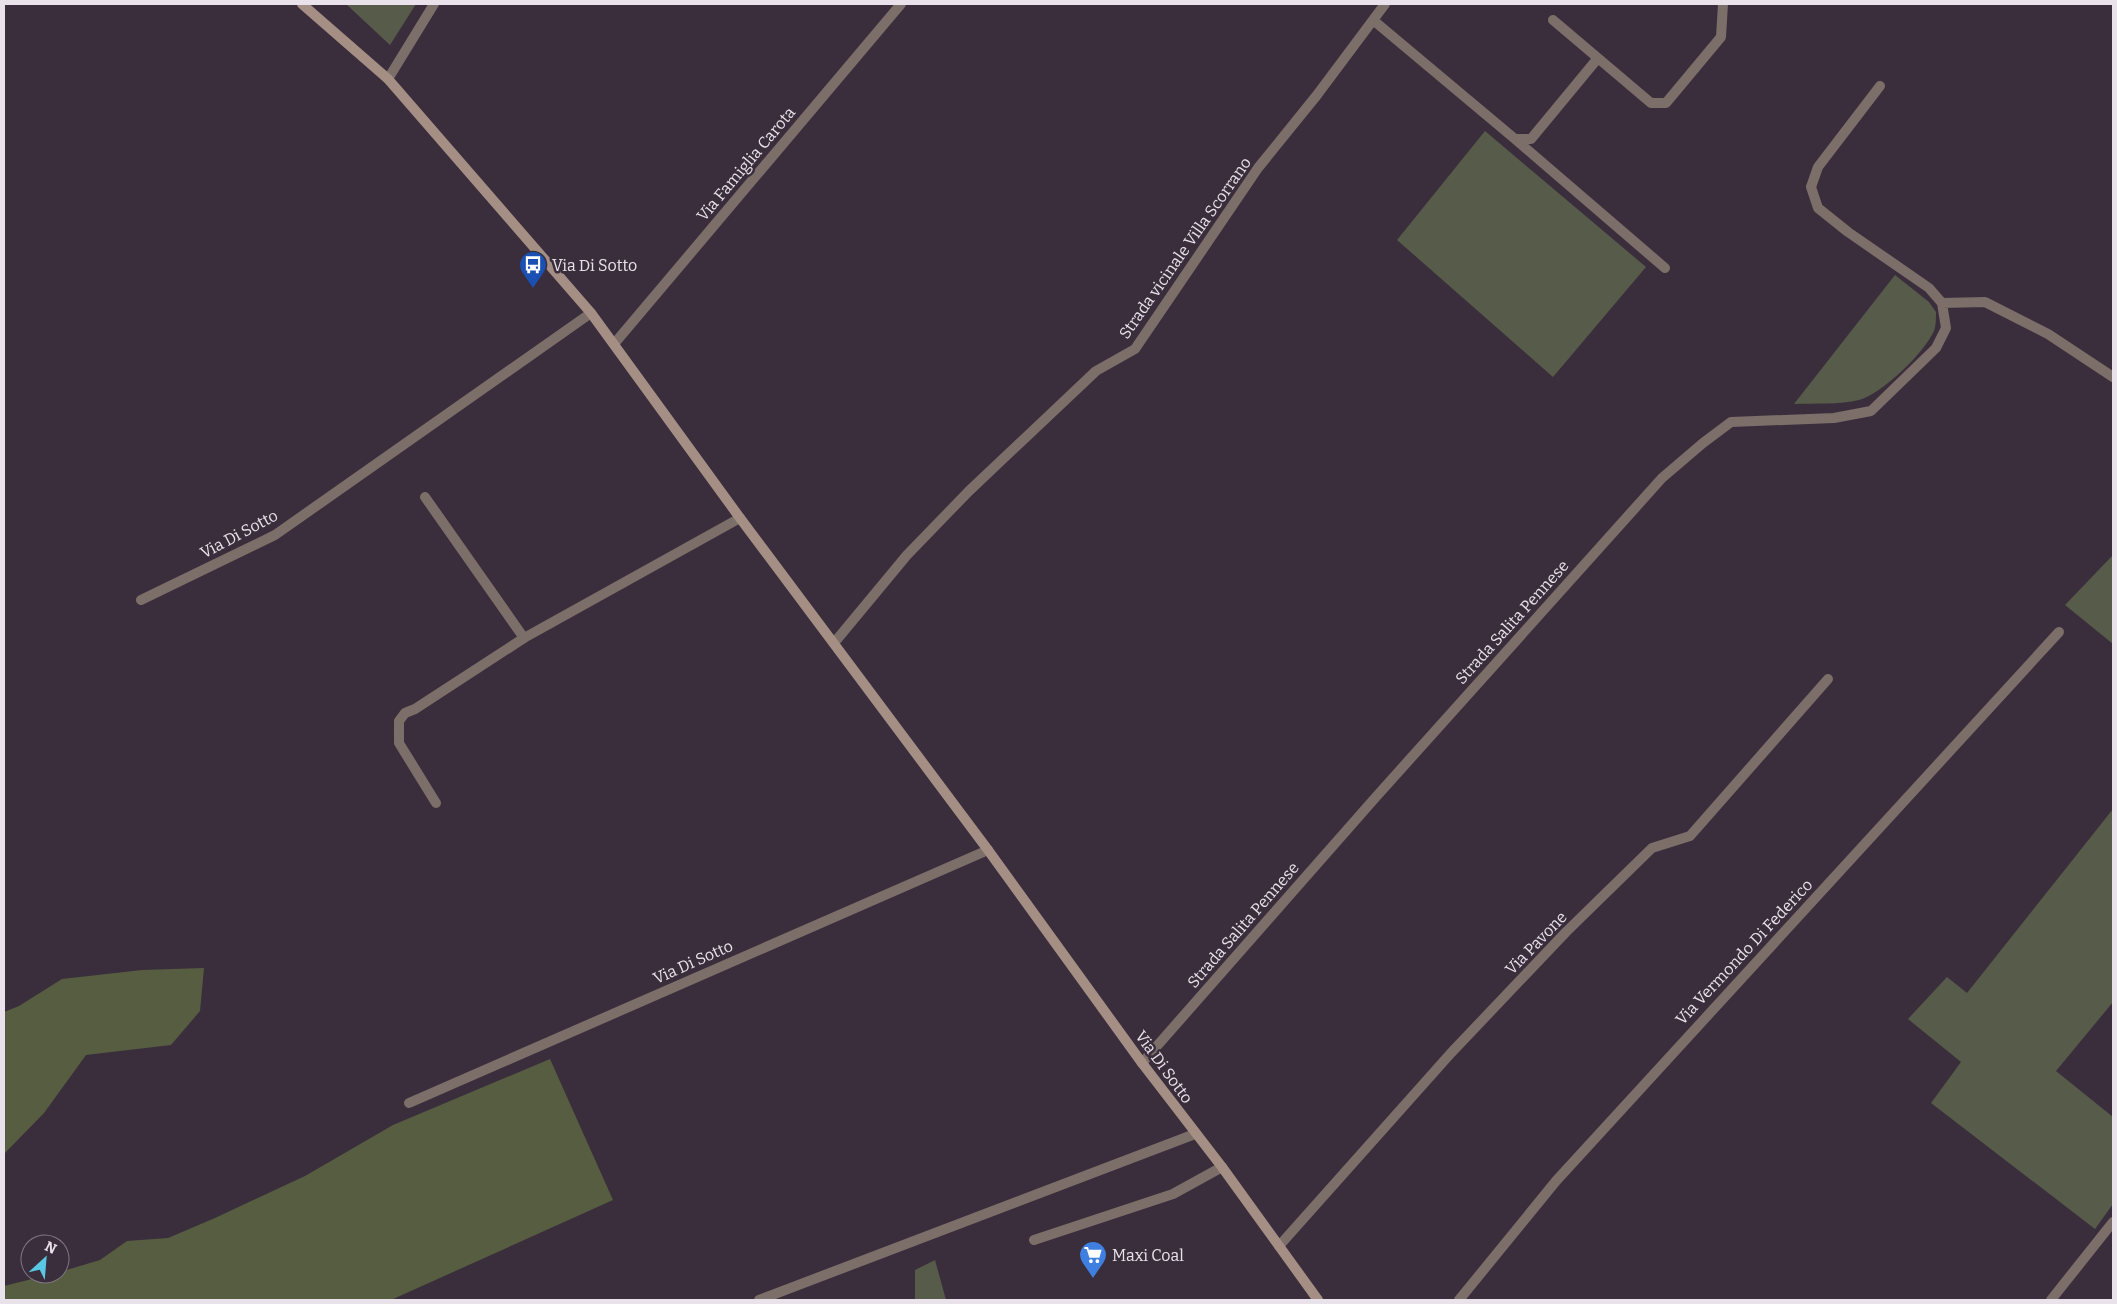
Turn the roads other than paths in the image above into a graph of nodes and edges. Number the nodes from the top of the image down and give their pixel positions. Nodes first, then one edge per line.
1 (302, 4) edge
2 (434, 4) edge
3 (901, 4) edge
4 (1386, 4) edge
5 (1723, 4) edge
6 (1373, 20) junction
7 (1553, 20) dead end
8 (1598, 58) junction
9 (388, 79) junction
10 (1880, 86) dead end
11 (1515, 139) junction
12 (1665, 268) dead end
13 (1942, 303) junction
14 (591, 313) junction
15 (614, 344) junction
16 (2113, 377) edge
17 (425, 498) dead end
18 (740, 518) junction
19 (141, 600) dead end
20 (2059, 632) dead end
21 (524, 638) junction
22 (834, 643) junction
23 (1828, 679) dead end
24 (436, 803) dead end
25 (988, 850) junction
26 (1142, 1063) junction
27 (409, 1102) dead end
28 (1195, 1134) junction
29 (1222, 1167) junction
30 (2113, 1222) edge
31 (1034, 1240) dead end
32 (1279, 1246) junction
33 (759, 1300) edge
34 (1318, 1300) edge
35 (1459, 1300) edge
36 (2051, 1300) edge

1 - 9 street, Via Di Sotto
2 - 9 street
3 - 15 street, Via Famiglia Carota
4 - 6 street, Strada vicinale Villa Scorrano
5 - 8 street
6 - 11 street
6 - 22 street, Strada vicinale Villa Scorrano
7 - 8 street
8 - 11 street
9 - 14 street, Via Di Sotto
10 - 13 street
11 - 12 street
13 - 16 street
13 - 26 street, Strada Salita Pennese
14 - 15 street, Via Di Sotto
14 - 19 street, Via Di Sotto
15 - 18 street, Via Di Sotto
17 - 21 street
18 - 21 street
18 - 22 street, Via Di Sotto
20 - 35 street, Via Vermondo Di Federico
21 - 24 street
22 - 25 street, Via Di Sotto
23 - 32 street, Via Pavone
25 - 26 street, Via Di Sotto
25 - 27 street, Via Di Sotto
26 - 28 street, Via Di Sotto
28 - 29 street, Via Di Sotto
28 - 33 street
29 - 31 street
29 - 32 street, Via Di Sotto
30 - 36 street
32 - 34 street, Via Di Sotto

